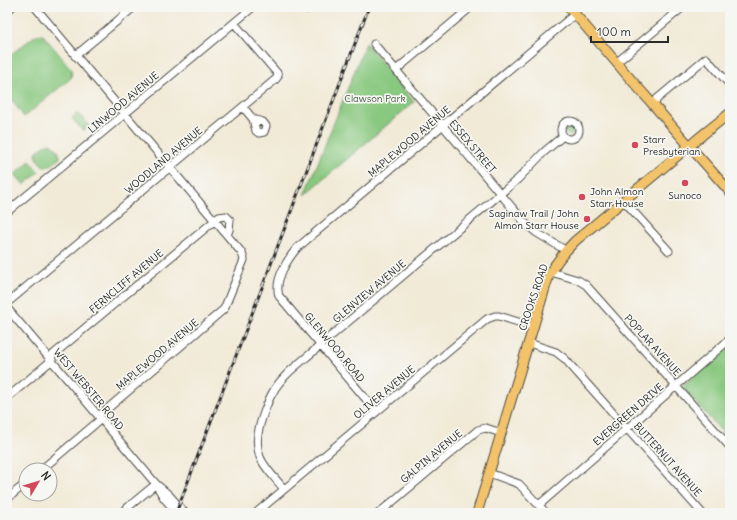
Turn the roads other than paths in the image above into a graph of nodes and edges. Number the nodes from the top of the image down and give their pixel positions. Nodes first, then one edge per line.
1 (12, 7) edge
2 (35, 7) edge
3 (134, 7) edge
4 (252, 7) edge
5 (303, 7) edge
6 (312, 7) edge
7 (471, 7) edge
8 (683, 7) edge
9 (7, 11) edge
10 (572, 11) edge
11 (234, 23) junction
12 (374, 44) dead end
13 (75, 56) junction
14 (616, 63) junction
15 (396, 70) junction
16 (730, 85) edge
17 (654, 105) junction
18 (243, 107) junction
19 (730, 113) edge
20 (125, 114) junction
21 (253, 119) dead end
22 (443, 125) junction
23 (563, 136) dead end
24 (690, 146) junction
25 (170, 168) junction
26 (730, 192) edge
27 (500, 193) junction
28 (624, 201) junction
29 (7, 212) edge
30 (215, 220) junction
31 (227, 235) junction
32 (565, 250) junction
33 (669, 251) dead end
34 (551, 272) junction
35 (279, 296) joint
36 (7, 303) edge
37 (7, 308) edge
38 (534, 327) junction
39 (730, 339) edge
40 (529, 343) junction
41 (320, 346) junction
42 (50, 359) junction
43 (676, 386) junction
44 (7, 398) edge
45 (376, 411) junction
46 (100, 418) junction
47 (627, 428) junction
48 (501, 433) junction
49 (730, 447) edge
50 (50, 462) edge
51 (489, 474) junction
52 (156, 484) junction
53 (284, 489) junction
54 (18, 490) edge
55 (7, 499) edge
56 (539, 504) junction
57 (121, 513) edge
58 (177, 513) edge
59 (185, 513) edge
60 (256, 513) edge
61 (379, 513) edge
62 (477, 513) edge
63 (546, 513) edge
64 (702, 513) edge

1 - 9 street
2 - 13 street
3 - 13 street
4 - 11 street, LINWOOD AVENUE
5 - 6 street
7 - 15 street
8 - 14 street
10 - 14 main road
10 - 22 street, MAPLEWOOD AVENUE
11 - 18 street, WOODLAND AVENUE
11 - 20 street, LINWOOD AVENUE
12 - 15 street, ESSEX STREET
13 - 20 street
14 - 17 main road
15 - 22 street, ESSEX STREET
16 - 17 street
17 - 24 main road
18 - 21 street
18 - 25 street, WOODLAND AVENUE
19 - 24 main road, CROOKS ROAD
20 - 25 street
20 - 29 street, LINWOOD AVENUE
22 - 27 street, ESSEX STREET
22 - 35 street, MAPLEWOOD AVENUE
23 - 27 street, GLENVIEW AVENUE
24 - 26 main road
24 - 28 main road, CROOKS ROAD
25 - 30 street
25 - 36 street, WOODLAND AVENUE
27 - 32 street, ESSEX STREET
27 - 41 street, GLENVIEW AVENUE
28 - 32 main road, CROOKS ROAD
28 - 33 street
30 - 31 street
30 - 31 street
30 - 42 street, FERNCLIFF AVENUE
31 - 46 street, MAPLEWOOD AVENUE
32 - 34 main road, CROOKS ROAD
34 - 38 main road, CROOKS ROAD
34 - 43 street, POPLAR AVENUE
35 - 41 street, GLENWOOD ROAD
37 - 42 street, WEST WEBSTER ROAD
38 - 40 main road, CROOKS ROAD
38 - 45 street, OLIVER AVENUE
39 - 43 street, EVERGREEN DRIVE
40 - 47 street, BUTTERNUT AVENUE
40 - 48 main road, CROOKS ROAD
41 - 45 street, GLENWOOD ROAD
41 - 53 street, GLENVIEW AVENUE
42 - 44 street, FERNCLIFF AVENUE
42 - 46 street, WEST WEBSTER ROAD
43 - 47 street, EVERGREEN DRIVE
43 - 49 street, POPLAR AVENUE
45 - 53 street, OLIVER AVENUE
46 - 50 street, MAPLEWOOD AVENUE
46 - 52 street, WEST WEBSTER ROAD
47 - 56 street, EVERGREEN DRIVE
47 - 64 street, BUTTERNUT AVENUE
48 - 51 main road, CROOKS ROAD
48 - 61 street, GALPIN AVENUE
51 - 56 street
51 - 62 main road, CROOKS ROAD
52 - 57 street
52 - 58 street, WEST WEBSTER ROAD
52 - 59 street, WEST WEBSTER ROAD
53 - 60 street, OLIVER AVENUE
54 - 55 street
56 - 63 street

